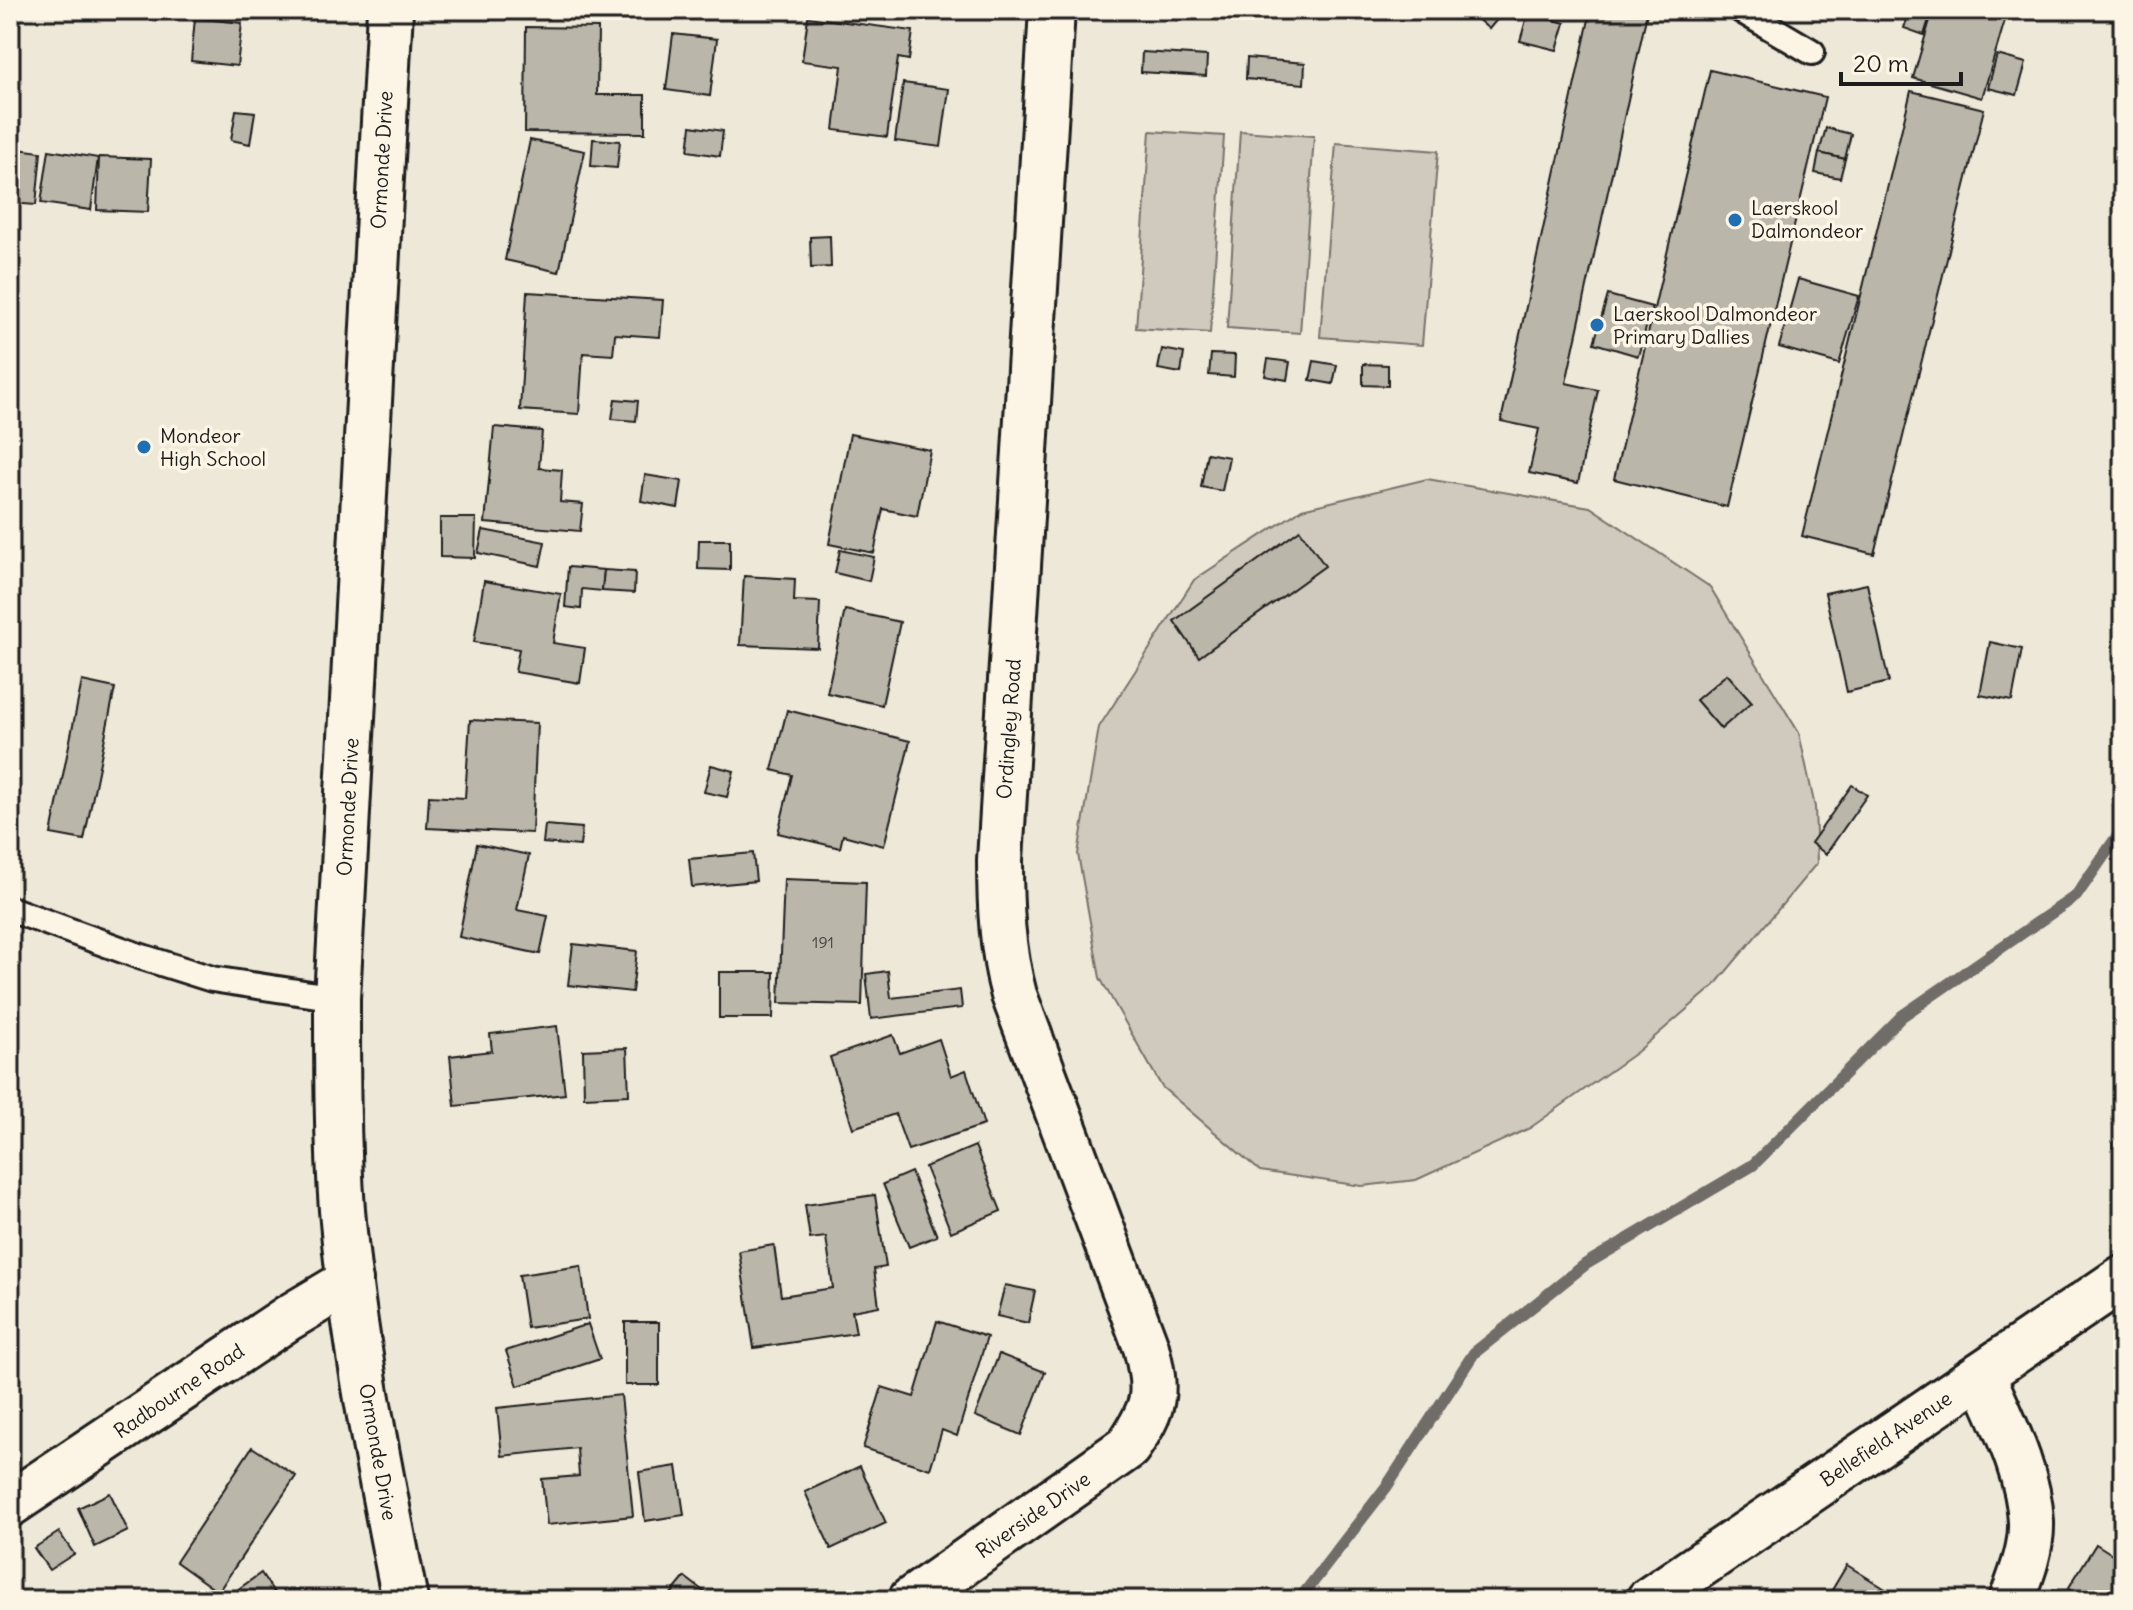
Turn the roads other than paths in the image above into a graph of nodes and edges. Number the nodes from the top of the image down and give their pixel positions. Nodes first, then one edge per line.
1 (390, 10) edge
2 (1052, 10) edge
3 (1741, 10) edge
4 (1812, 52) dead end
5 (10, 909) edge
6 (337, 998) junction
7 (2123, 1278) edge
8 (350, 1281) junction
9 (1982, 1374) junction
10 (1146, 1421) joint
11 (10, 1504) edge
12 (405, 1600) edge
13 (911, 1600) edge
14 (1649, 1600) edge
15 (2012, 1600) edge

1 - 6 street, Ormonde Drive
2 - 10 street, Ordingley Road
3 - 4 lane
5 - 6 lane
6 - 8 street, Ormonde Drive
7 - 9 street, Bellefield Avenue
8 - 11 street, Radbourne Road
8 - 12 street, Ormonde Drive
9 - 14 street, Bellefield Avenue
9 - 15 street
10 - 13 street, Riverside Drive

